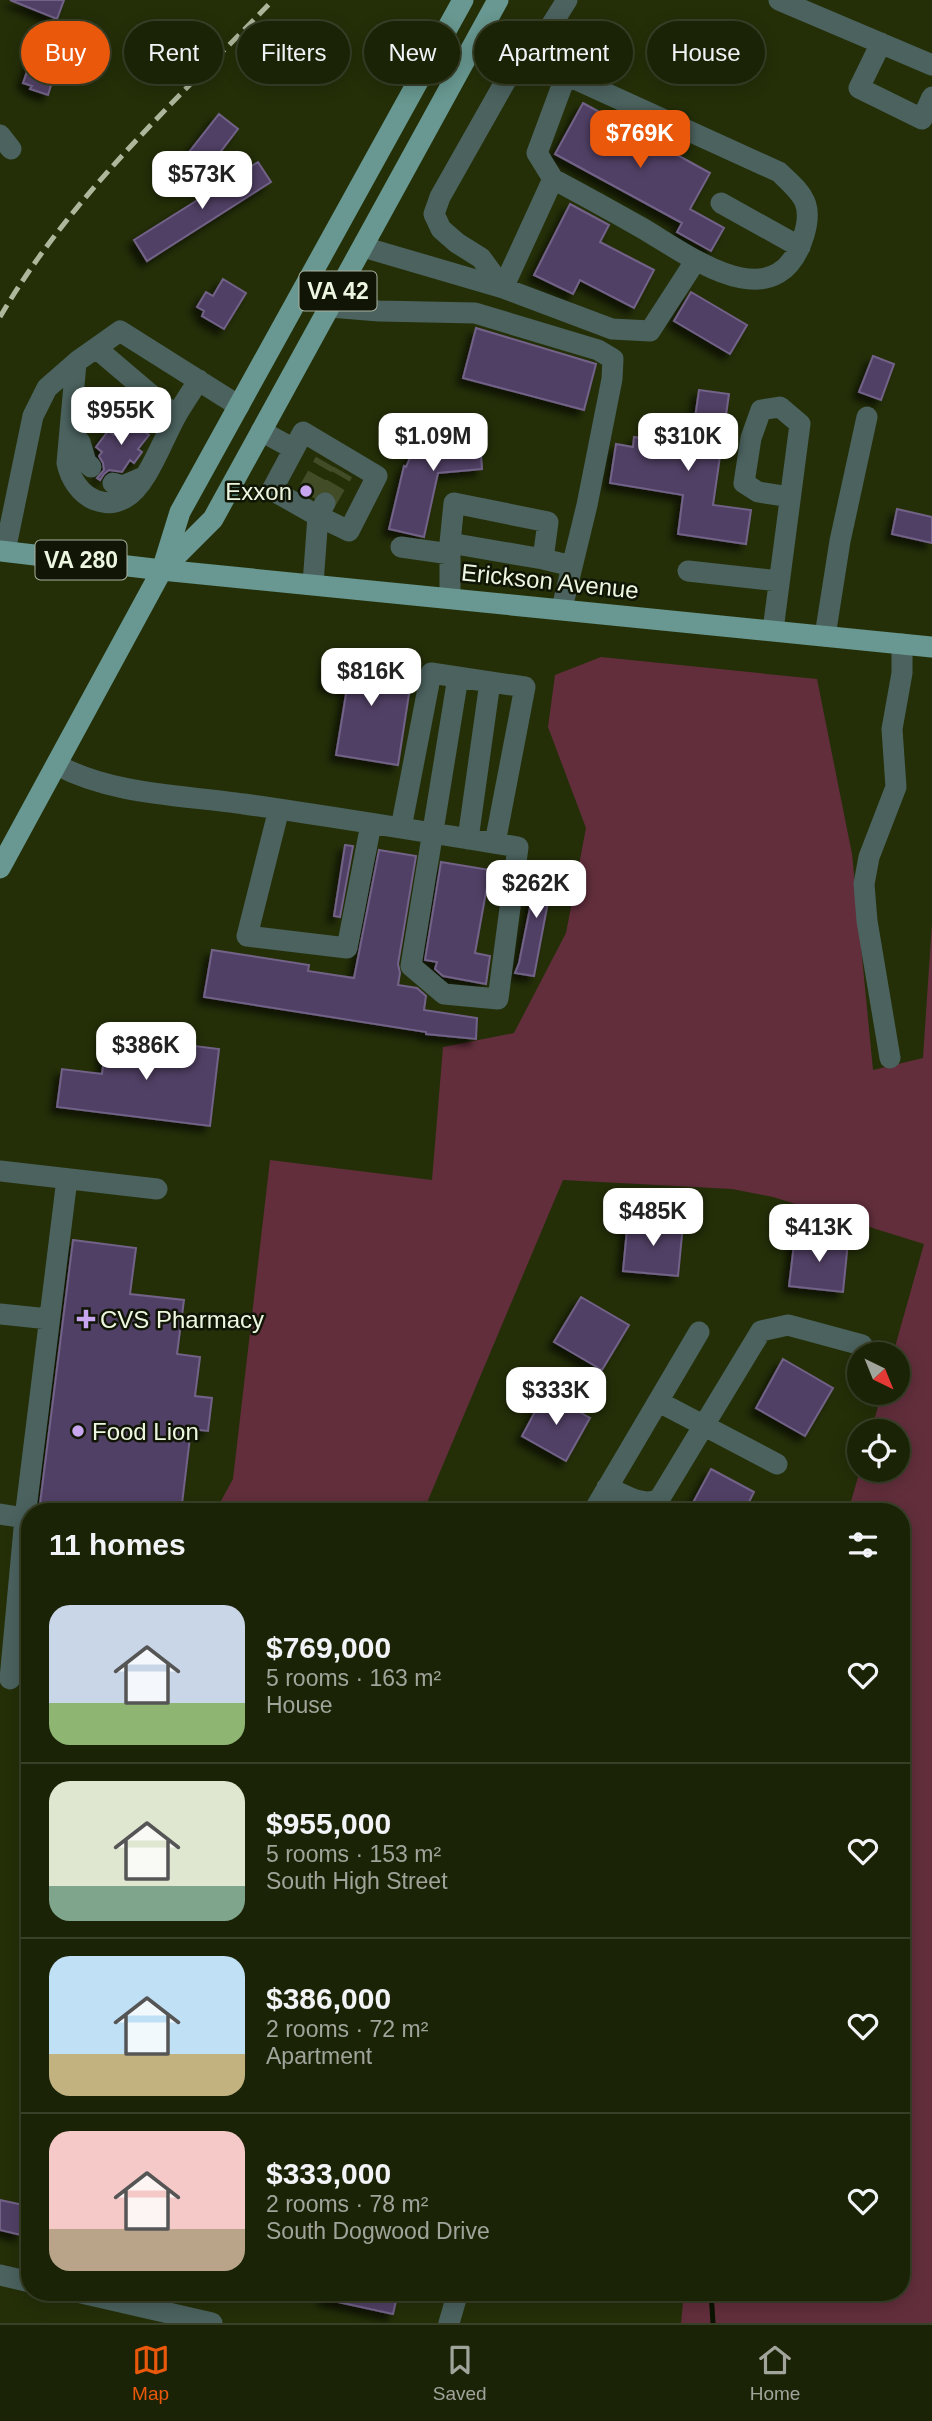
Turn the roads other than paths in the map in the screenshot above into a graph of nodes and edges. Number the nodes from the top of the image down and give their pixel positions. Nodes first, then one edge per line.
1 (463, 0) edge
2 (498, 0) edge
3 (567, 0) edge
4 (779, 0) edge
5 (555, 21) edge
6 (881, 43) junction
7 (932, 65) edge
8 (504, 84) edge
9 (563, 84) edge
10 (586, 84) edge
11 (932, 97) edge
12 (553, 179) junction
13 (721, 203) dead end
14 (363, 247) junction
15 (800, 247) junction
16 (696, 260) junction
17 (503, 288) junction
18 (330, 307) junction
19 (96, 348) junction
20 (76, 363) junction
21 (199, 380) junction
22 (239, 406) junction
23 (176, 416) junction
24 (867, 417) dead end
25 (261, 431) junction
26 (70, 432) junction
27 (294, 449) junction
28 (91, 467) dead end
29 (144, 477) junction
30 (113, 483) dead end
31 (790, 497) dead end
32 (313, 505) junction
33 (401, 547) dead end
34 (450, 548) junction
35 (3, 551) edge
36 (542, 559) junction
37 (572, 566) junction
38 (162, 570) junction
39 (688, 571) dead end
40 (779, 581) junction
41 (313, 584) junction
42 (450, 598) junction
43 (562, 608) junction
44 (773, 631) junction
45 (825, 636) junction
46 (902, 644) junction
47 (932, 647) edge
48 (458, 677) junction
49 (490, 682) junction
50 (57, 765) junction
51 (279, 809) junction
52 (371, 824) junction
53 (401, 828) junction
54 (433, 834) junction
55 (468, 839) junction
56 (495, 843) junction
57 (0, 868) edge
58 (890, 1058) dead end
59 (0, 1171) edge
60 (67, 1179) junction
61 (157, 1189) dead end
62 (0, 1314) edge
63 (49, 1319) junction
64 (699, 1332) dead end
65 (851, 1342) edge
66 (659, 1402) junction
67 (705, 1426) junction
68 (777, 1464) dead end
69 (607, 1487) junction
70 (27, 1503) edge
71 (598, 1503) edge
72 (0, 1514) edge
73 (21, 1517) edge
74 (21, 1572) edge
75 (13, 1679) edge
76 (0, 2275) edge
77 (21, 2280) edge
78 (116, 2301) edge
79 (455, 2301) edge
80 (212, 2323) edge
81 (449, 2323) edge

1 - 22 main road, VA 42
2 - 14 main road, VA 42
3 - 5 street
4 - 6 street
6 - 7 street
6 - 11 street
8 - 17 street
9 - 12 street
10 - 15 street
12 - 16 street
12 - 17 street
13 - 15 street
14 - 17 street
14 - 18 main road, VA 42
15 - 16 street
16 - 17 street
18 - 25 main road, VA 42
18 - 37 street
19 - 20 street
19 - 21 street
19 - 23 street
20 - 26 street
20 - 35 street
21 - 22 street
21 - 23 street
22 - 38 main road, VA 42
23 - 29 street
24 - 45 street
25 - 27 street
25 - 38 main road, VA 42
26 - 28 street
26 - 29 street
27 - 32 street
27 - 32 street
29 - 30 street
31 - 40 street
32 - 41 street
33 - 34 street
34 - 36 street
34 - 36 street
34 - 42 street
35 - 38 main road, VA 280
36 - 37 street
37 - 43 street
38 - 41 main road, Erickson Avenue
38 - 50 main road, VA 42
39 - 40 street
40 - 44 street
41 - 42 main road, Erickson Avenue
42 - 43 main road, Erickson Avenue
43 - 44 main road, Erickson Avenue
44 - 45 main road, Erickson Avenue
45 - 46 main road, Erickson Avenue
46 - 47 main road, Erickson Avenue
46 - 58 street
48 - 49 street
48 - 53 street
48 - 54 street
49 - 55 street
49 - 56 street
50 - 51 street
50 - 57 main road, VA 42
51 - 52 street
51 - 52 street
52 - 53 street
53 - 54 street
54 - 55 street
54 - 56 street
55 - 56 street
59 - 60 street
60 - 61 street
60 - 63 street
62 - 63 street
63 - 70 street
64 - 66 street
65 - 67 street
66 - 67 street
66 - 69 street
67 - 68 street
67 - 69 street
69 - 71 street
72 - 73 street
74 - 75 street
76 - 77 street
78 - 80 street
79 - 81 street

